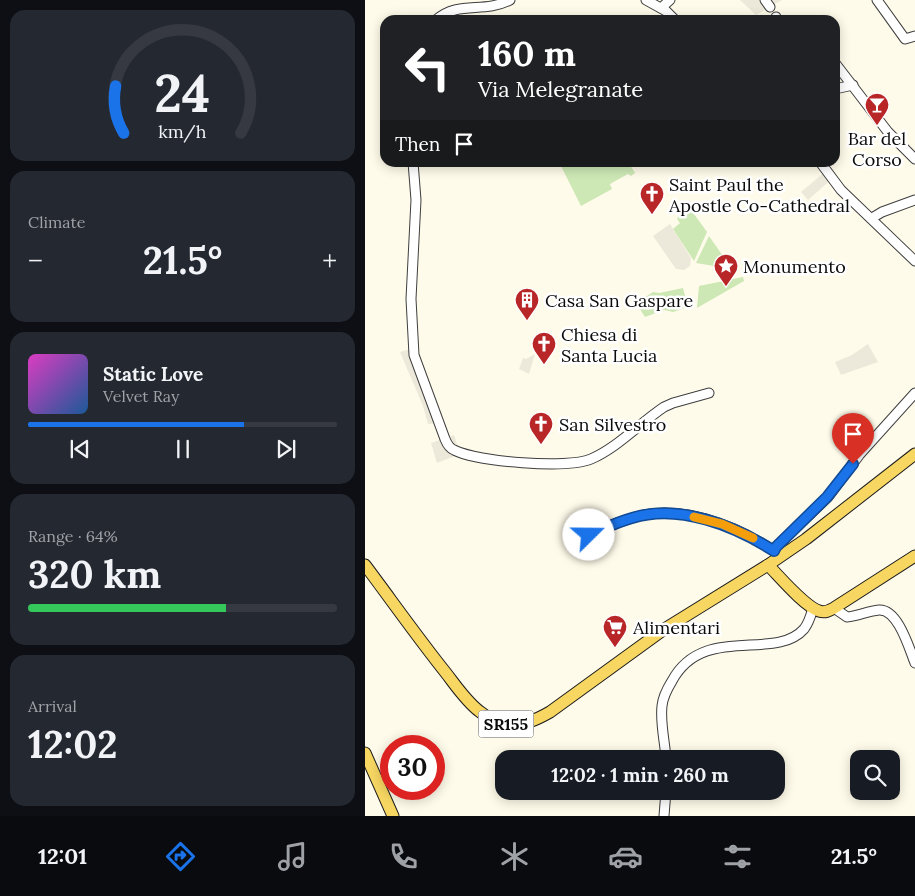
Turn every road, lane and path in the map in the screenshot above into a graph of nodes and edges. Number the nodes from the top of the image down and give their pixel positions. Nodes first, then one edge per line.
1 (510, 0) edge
2 (647, 0) edge
3 (669, 0) edge
4 (877, 0) edge
5 (661, 8) junction
6 (440, 15) edge
7 (669, 15) edge
8 (915, 36) edge
9 (840, 69) edge
10 (853, 86) junction
11 (840, 88) edge
12 (915, 158) edge
13 (413, 167) edge
14 (824, 167) edge
15 (915, 200) edge
16 (872, 218) junction
17 (915, 261) edge
18 (709, 393) dead end
19 (915, 393) edge
20 (915, 454) edge
21 (589, 535) dead end
22 (776, 555) junction
23 (915, 556) edge
24 (768, 565) junction
25 (365, 566) edge
26 (813, 608) junction
27 (834, 608) junction
28 (915, 663) edge
29 (665, 750) edge
30 (365, 753) edge
31 (665, 800) edge
32 (393, 816) edge
33 (663, 816) edge

1 - 6 street
2 - 5 street
3 - 5 street
4 - 8 street
5 - 7 street
9 - 10 street
10 - 11 street
10 - 12 street
13 - 18 street
14 - 16 street
15 - 16 street
16 - 17 street
19 - 22 street
20 - 22 main road, SR155
21 - 22 street
22 - 24 main road, SR155
23 - 27 main road
24 - 25 main road, SR155
24 - 26 main road
26 - 27 main road
26 - 29 street
27 - 28 street
30 - 32 main road
31 - 33 street

